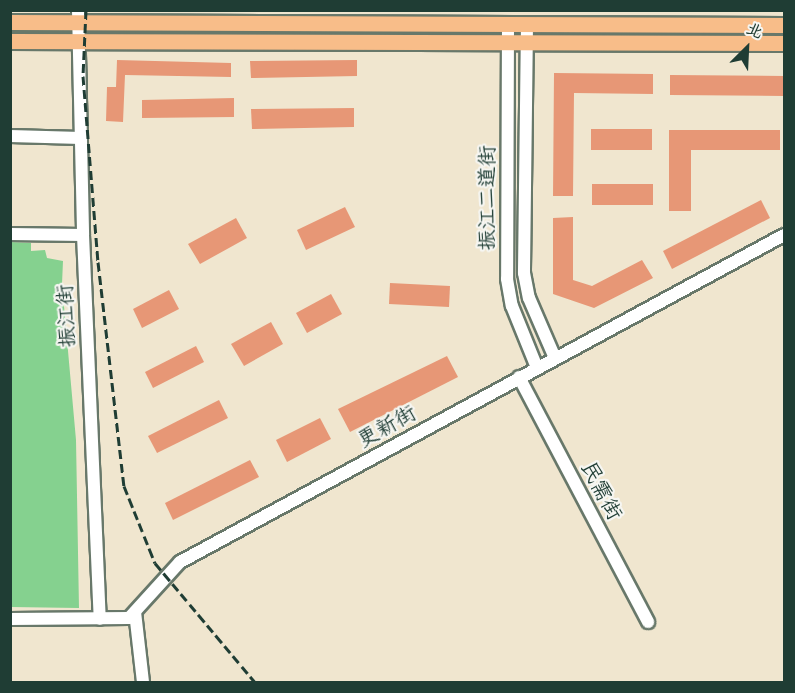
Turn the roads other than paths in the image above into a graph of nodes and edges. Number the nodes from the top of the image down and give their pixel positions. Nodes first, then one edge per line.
1 (78, 16) edge
2 (10, 22) edge
3 (508, 24) junction
4 (527, 24) junction
5 (784, 25) edge
6 (10, 41) edge
7 (78, 41) junction
8 (508, 42) junction
9 (527, 42) junction
10 (784, 43) edge
11 (10, 136) edge
12 (81, 138) junction
13 (10, 234) edge
14 (83, 235) junction
15 (784, 235) edge
16 (555, 358) junction
17 (537, 368) junction
18 (519, 377) junction
19 (132, 615) junction
20 (100, 619) junction
21 (10, 620) edge
22 (648, 622) dead end
23 (137, 682) edge
24 (143, 682) edge

1 - 2 highway
1 - 3 highway
1 - 7 street, 振江街
3 - 4 highway
3 - 8 street, 振江二道街
4 - 5 highway
4 - 9 street, 振江二道街
6 - 7 highway
7 - 8 highway
7 - 12 street, 振江街
8 - 9 highway
8 - 17 street, 振江二道街
9 - 10 highway
9 - 16 street, 振江二道街
11 - 12 street
12 - 14 street, 振江街
13 - 14 street
14 - 20 street, 振江街
15 - 16 street, 更新街
16 - 17 street, 更新街
17 - 18 street, 更新街
18 - 19 street, 更新街
18 - 22 street, 民需街
19 - 20 street
19 - 23 street
19 - 24 street
20 - 21 street

